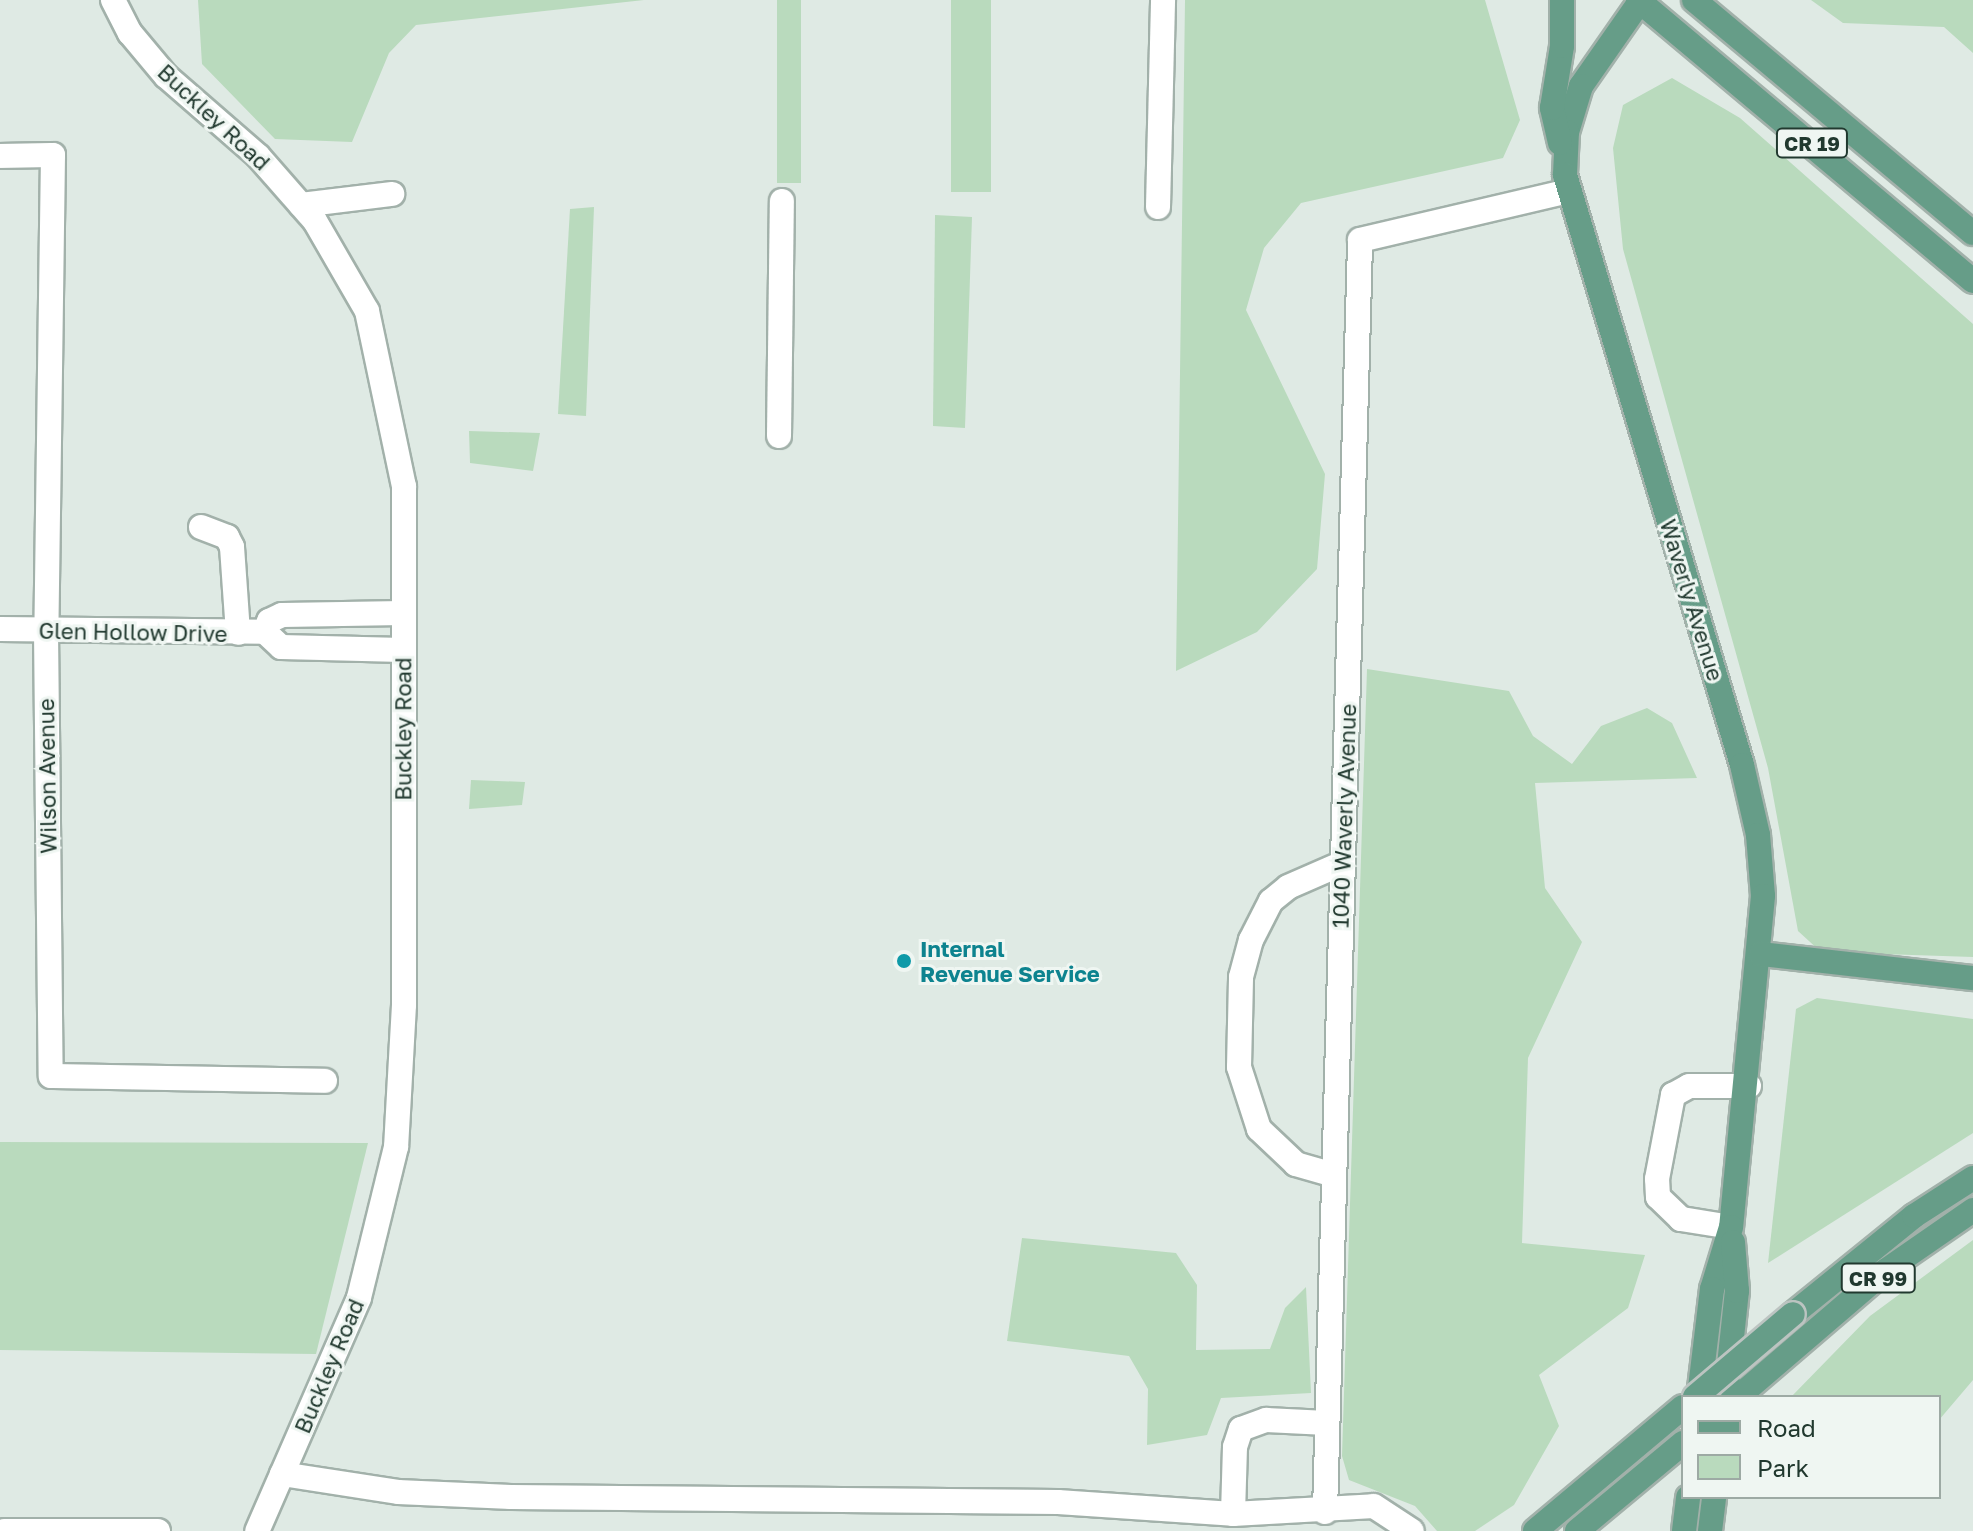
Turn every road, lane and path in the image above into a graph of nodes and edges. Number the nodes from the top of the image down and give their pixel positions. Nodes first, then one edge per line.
1 (113, 0) edge
2 (1163, 0) edge
3 (1562, 0) edge
4 (1640, 0) edge
5 (1694, 0) edge
6 (0, 156) edge
7 (1563, 161) junction
8 (1569, 191) junction
9 (392, 194) dead end
10 (782, 201) dead end
11 (301, 205) junction
12 (1158, 207) dead end
13 (1973, 233) edge
14 (1973, 281) edge
15 (779, 436) dead end
16 (201, 527) dead end
17 (403, 613) junction
18 (0, 629) edge
19 (46, 631) junction
20 (265, 632) junction
21 (238, 633) junction
22 (403, 650) junction
23 (1343, 863) junction
24 (1761, 954) junction
25 (1973, 978) edge
26 (325, 1081) dead end
27 (1749, 1086) junction
28 (1334, 1175) junction
29 (1973, 1178) edge
30 (1973, 1210) edge
31 (1731, 1227) junction
32 (1697, 1395) edge
33 (1699, 1395) edge
34 (1725, 1395) edge
35 (1740, 1395) edge
36 (1681, 1409) edge
37 (1327, 1423) junction
38 (1681, 1445) edge
39 (282, 1474) junction
40 (1688, 1499) edge
41 (1714, 1499) edge
42 (1325, 1512) junction
43 (1233, 1514) junction
44 (4, 1531) edge
45 (158, 1531) edge
46 (257, 1531) edge
47 (1412, 1531) edge
48 (1535, 1531) edge
49 (1577, 1531) edge
50 (1684, 1531) edge
51 (1710, 1531) edge

1 - 11 street, Buckley Road
2 - 12 street
3 - 7 main road
4 - 7 main road, Waverly Avenue
4 - 14 main road, CR 19
5 - 13 main road, CR 19
6 - 19 street, Wilson Avenue
7 - 8 main road, Waverly Avenue
8 - 23 street, 1040 Waverly Avenue
8 - 24 main road, Waverly Avenue
9 - 11 street
10 - 15 street
11 - 17 street, Buckley Road
16 - 21 street
17 - 20 street, Glen Hollow Drive
17 - 22 street, Buckley Road
18 - 19 street, Glen Hollow Drive
19 - 21 street, Glen Hollow Drive
19 - 26 street, Wilson Avenue
20 - 21 street, Glen Hollow Drive
20 - 22 street, Glen Hollow Drive
22 - 39 street, Buckley Road
23 - 28 street, 1040 Waverly Avenue
23 - 28 street
24 - 25 main road
24 - 27 main road, Waverly Avenue
27 - 31 main road, Waverly Avenue
27 - 31 street
28 - 37 street, 1040 Waverly Avenue
29 - 33 main road, CR 99, bridge
30 - 35 main road, CR 99
31 - 32 main road, Waverly Avenue
31 - 34 main road, Waverly Avenue
36 - 48 main road
37 - 42 street, 1040 Waverly Avenue
37 - 43 street
38 - 49 main road
39 - 43 street
39 - 46 street, Buckley Road
40 - 50 main road
41 - 51 main road
42 - 43 street
42 - 47 street
44 - 45 street

